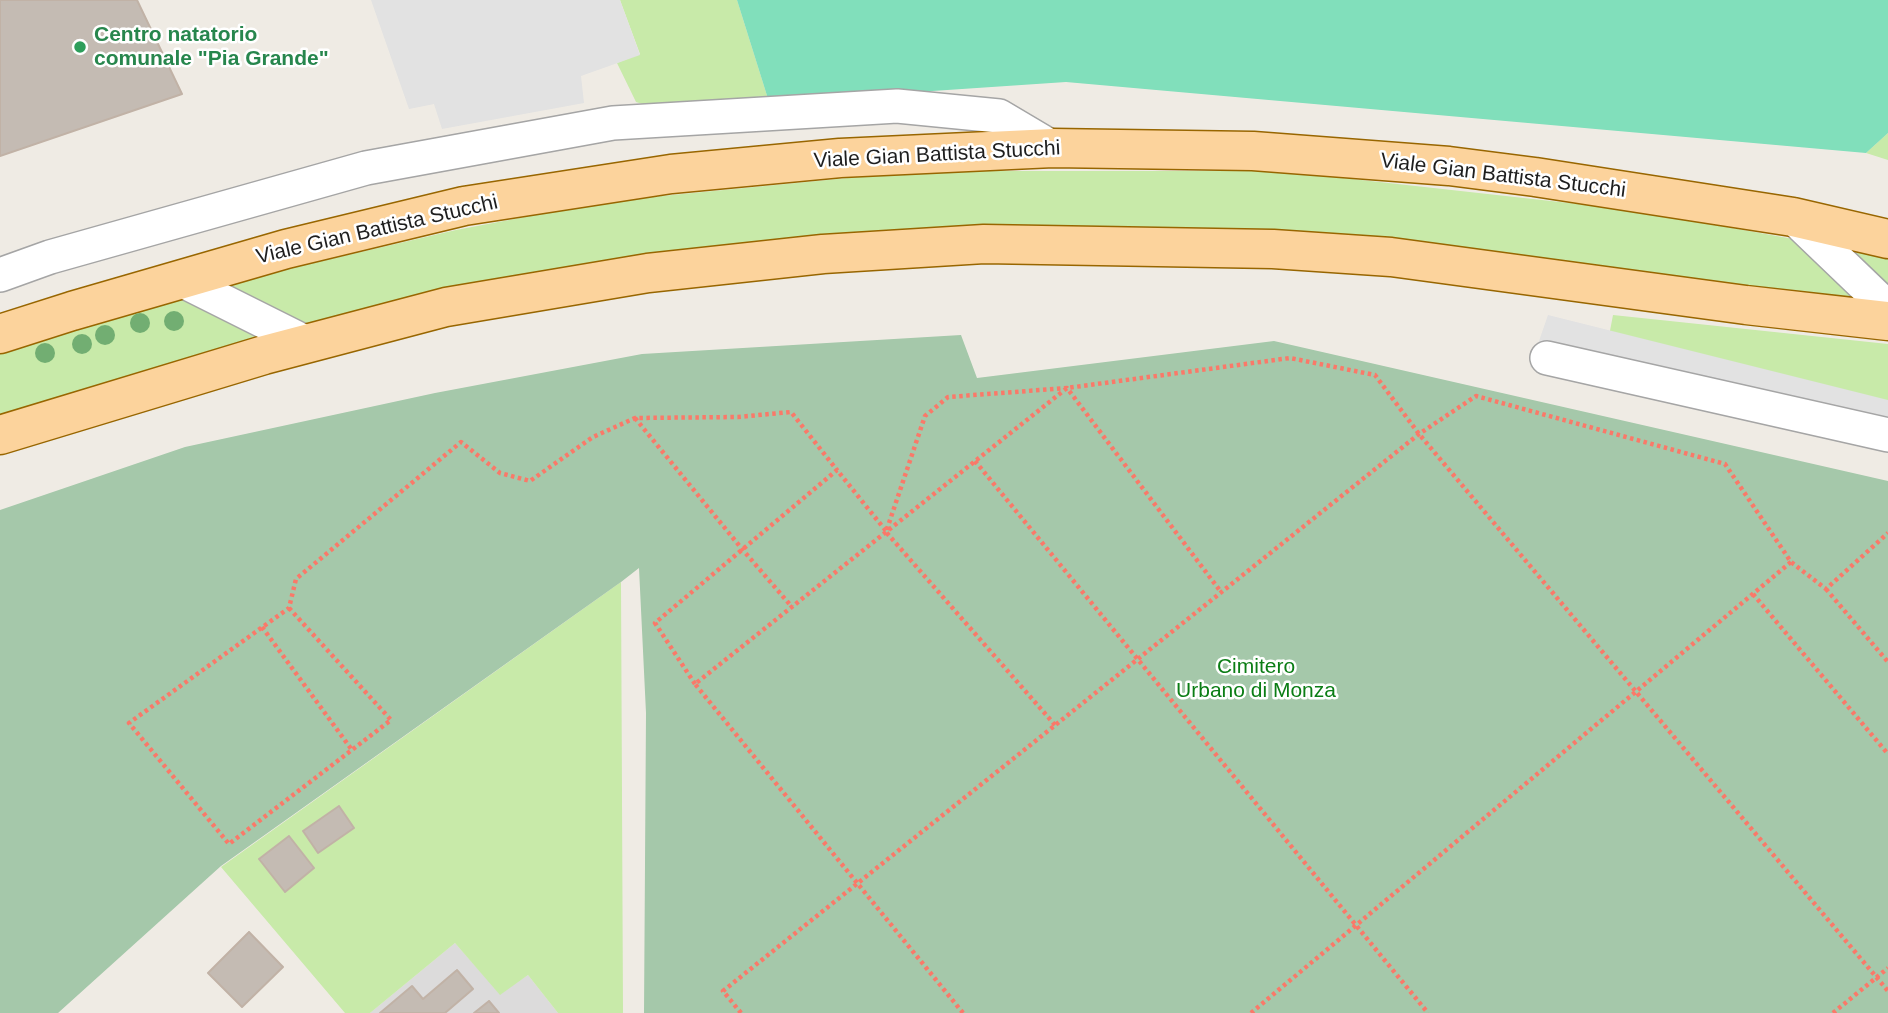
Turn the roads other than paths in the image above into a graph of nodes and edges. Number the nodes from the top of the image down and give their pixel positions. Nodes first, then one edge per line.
1 (1053, 148) junction
2 (1793, 217) junction
3 (1888, 239) edge
4 (0, 275) edge
5 (181, 280) junction
6 (1888, 308) edge
7 (1888, 321) edge
8 (1, 334) edge
9 (307, 343) junction
10 (1547, 358) dead end
11 (0, 435) edge
12 (1888, 435) edge

1 - 2 main road, Viale Gian Battista Stucchi
1 - 4 street
1 - 5 main road, Viale Gian Battista Stucchi
2 - 3 main road, Viale Gian Battista Stucchi
2 - 6 street
5 - 8 main road, Viale Gian Battista Stucchi
5 - 9 street
7 - 9 main road
9 - 11 main road
10 - 12 street

